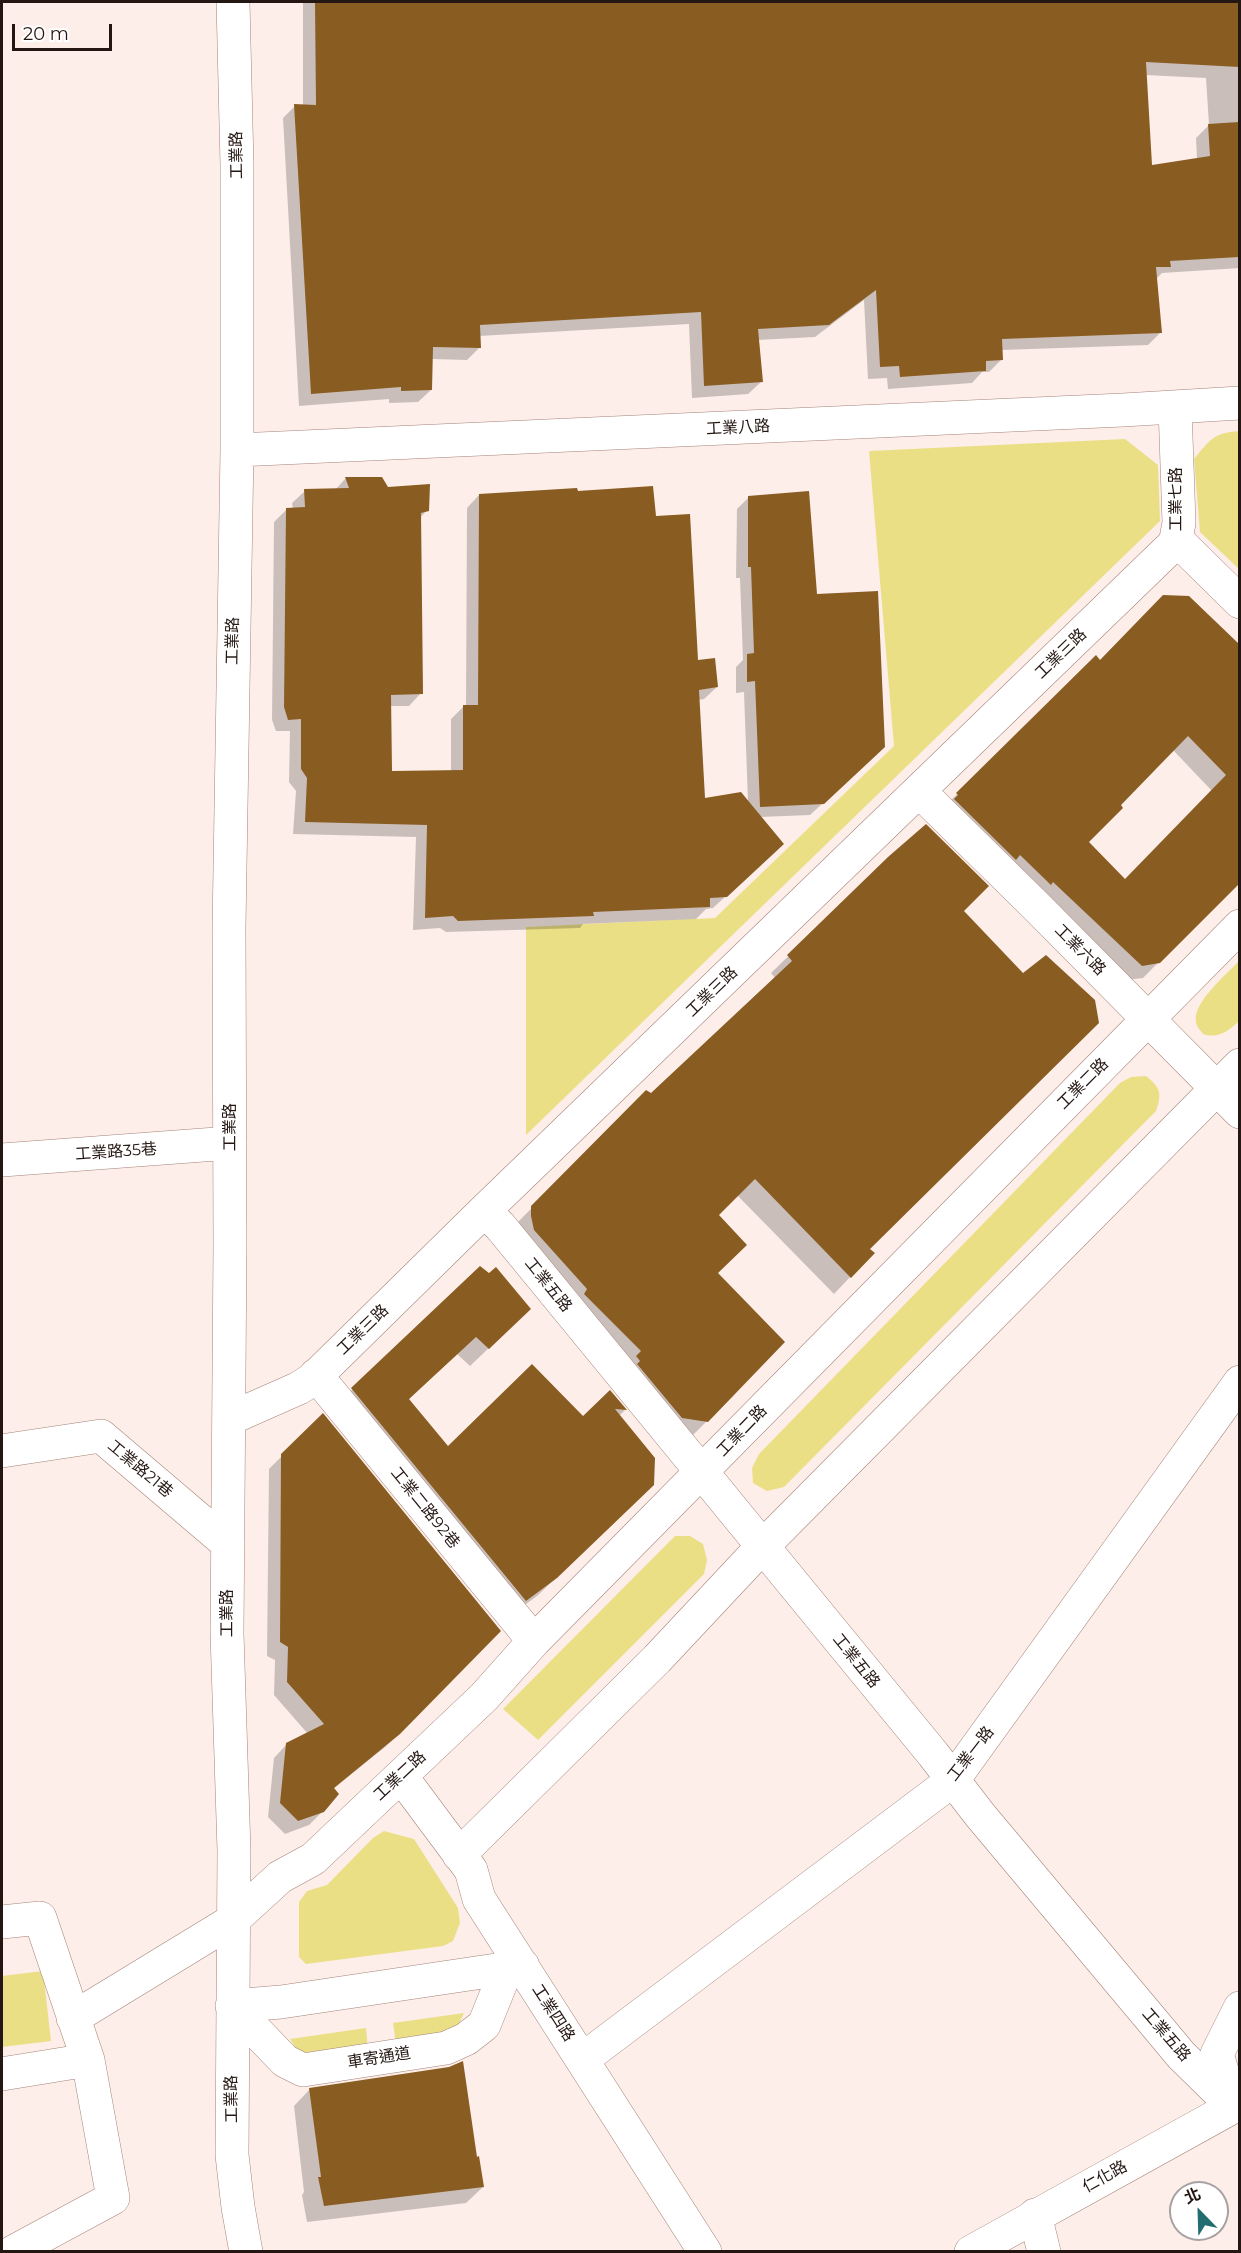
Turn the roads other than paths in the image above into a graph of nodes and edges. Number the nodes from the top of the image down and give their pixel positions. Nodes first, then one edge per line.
1 (233, 2) edge
2 (1239, 403) edge
3 (1175, 407) junction
4 (237, 450) junction
5 (1176, 539) junction
6 (1239, 602) edge
7 (919, 791) junction
8 (1239, 926) edge
9 (1148, 1019) junction
10 (1239, 1065) edge
11 (1216, 1089) junction
12 (1239, 1112) edge
13 (230, 1143) junction
14 (2, 1160) edge
15 (484, 1211) junction
16 (316, 1376) junction
17 (1239, 1382) edge
18 (229, 1419) junction
19 (2, 1451) edge
20 (701, 1473) junction
21 (228, 1544) junction
22 (762, 1546) junction
23 (534, 1641) junction
24 (400, 1776) junction
25 (953, 1780) junction
26 (459, 1855) junction
27 (232, 1921) junction
28 (2, 1922) edge
29 (515, 1967) junction
30 (232, 2006) junction
31 (1239, 2008) edge
32 (73, 2019) junction
33 (584, 2059) junction
34 (88, 2060) junction
35 (2, 2074) edge
36 (1236, 2105) edge
37 (1035, 2215) junction
38 (14, 2252) edge
39 (246, 2252) edge
40 (705, 2252) edge
41 (971, 2252) edge
42 (1044, 2252) edge

1 - 4 street, 工業路
2 - 3 street, 工業八路
3 - 4 street, 工業八路
3 - 5 street, 工業七路
4 - 13 street, 工業路
5 - 6 street, 工業七路
5 - 7 street, 工業三路
7 - 9 street, 工業六路
7 - 15 street, 工業三路
8 - 9 street, 工業二路
9 - 11 street, 工業六路
9 - 20 street, 工業二路
10 - 11 street
11 - 12 street, 工業六路
11 - 22 street
13 - 14 street, 工業路35巷
13 - 18 street, 工業路
15 - 16 street, 工業三路
15 - 20 street, 工業五路
16 - 18 street, 工業三路
16 - 23 street, 工業二路92巷
17 - 25 street, 工業一路
18 - 21 street, 工業路
19 - 21 street, 工業路21巷
20 - 22 street, 工業五路
20 - 23 street, 工業二路
21 - 27 street, 工業路
22 - 25 street, 工業五路
22 - 26 street
23 - 24 street, 工業二路
24 - 26 street, 工業四路
24 - 27 street, 工業二路
25 - 33 street, 工業一路
25 - 36 street, 工業五路
26 - 29 street, 工業四路
27 - 30 street, 工業路
27 - 32 street, 工業二路
28 - 32 street
29 - 30 street
29 - 30 street, 車寄通道
29 - 33 street, 工業四路
30 - 39 street, 工業路
31 - 36 street
32 - 34 street
33 - 40 street, 工業四路
34 - 35 street
34 - 38 street
36 - 37 street, 仁化路
37 - 41 street, 仁化路
37 - 42 street

